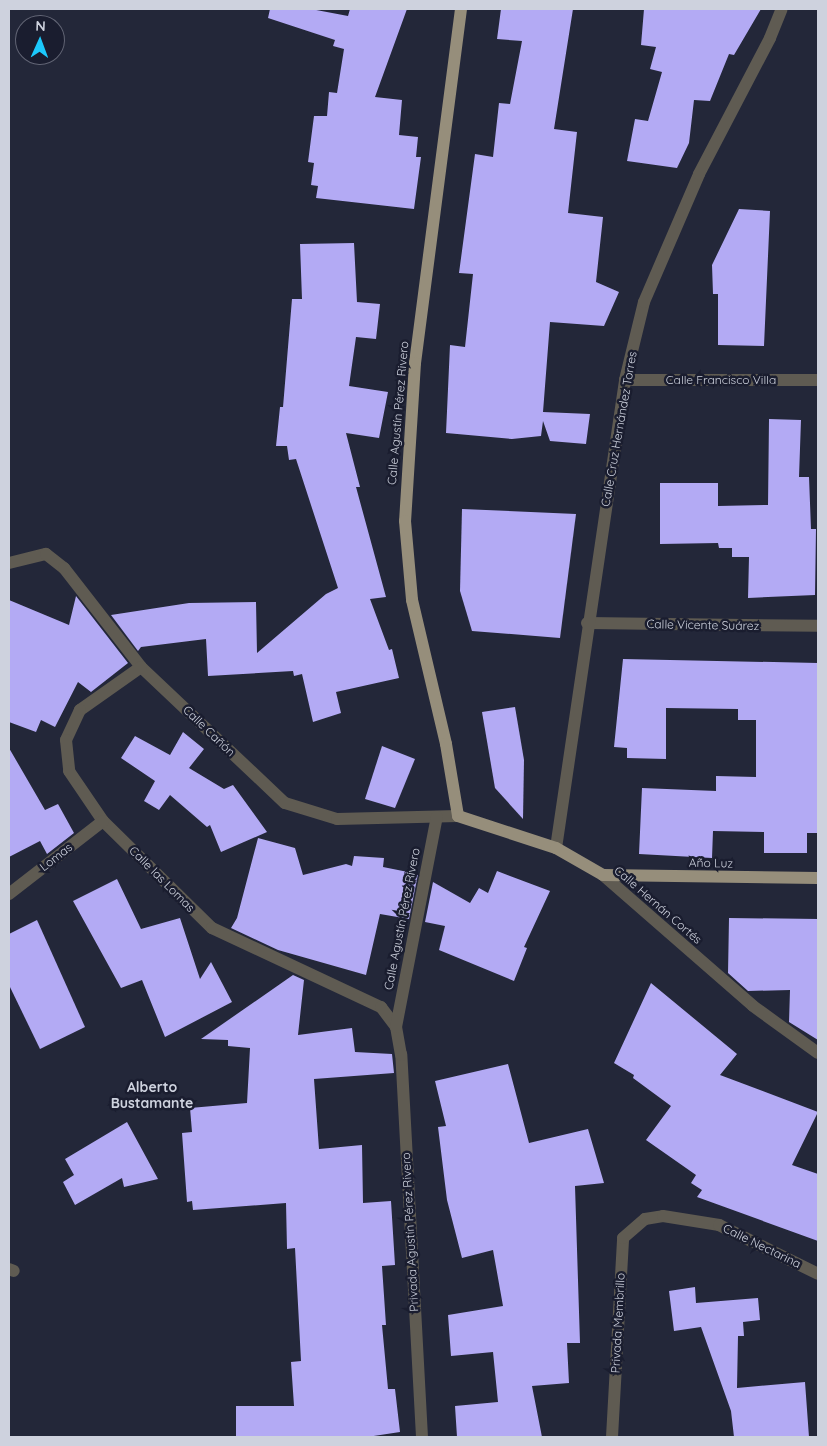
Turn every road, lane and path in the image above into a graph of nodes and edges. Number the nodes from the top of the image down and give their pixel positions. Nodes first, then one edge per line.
1 (460, 9) edge
2 (782, 9) edge
3 (625, 380) junction
4 (818, 380) edge
5 (9, 563) edge
6 (587, 623) junction
7 (818, 626) edge
8 (141, 667) junction
9 (458, 816) junction
10 (437, 817) junction
11 (103, 820) junction
12 (556, 848) junction
13 (603, 875) junction
14 (818, 878) edge
15 (9, 894) edge
16 (396, 1027) junction
17 (818, 1053) edge
18 (646, 1219) joint
19 (818, 1274) edge
20 (422, 1437) edge
21 (612, 1437) edge

1 - 9 main road, Calle Agustín Pérez Rivero
2 - 3 street, Calle Cruz Hernández Torres
3 - 4 street, Calle Francisco Villa
3 - 6 street, Calle Cruz Hernández Torres
5 - 8 street, Calle Cañón
6 - 7 street, Calle Vicente Suárez
6 - 12 street, Calle Cruz Hernández Torres
8 - 10 street, Calle Cañón
8 - 11 street, Calle las Lomas
9 - 10 street, Calle Cañón
9 - 12 main road, Calle Hernán Cortés
10 - 16 street, Calle Agustín Pérez Rivero
11 - 15 street, Lomas
11 - 16 street, Calle las Lomas
12 - 13 main road, Calle Hernán Cortés
13 - 14 main road, Año Luz
13 - 17 street, Calle Hernán Cortés
16 - 20 street, Privada Agustín Pérez Rivero
18 - 19 street, Calle Nectarina
18 - 21 street, Privada Membrillo

